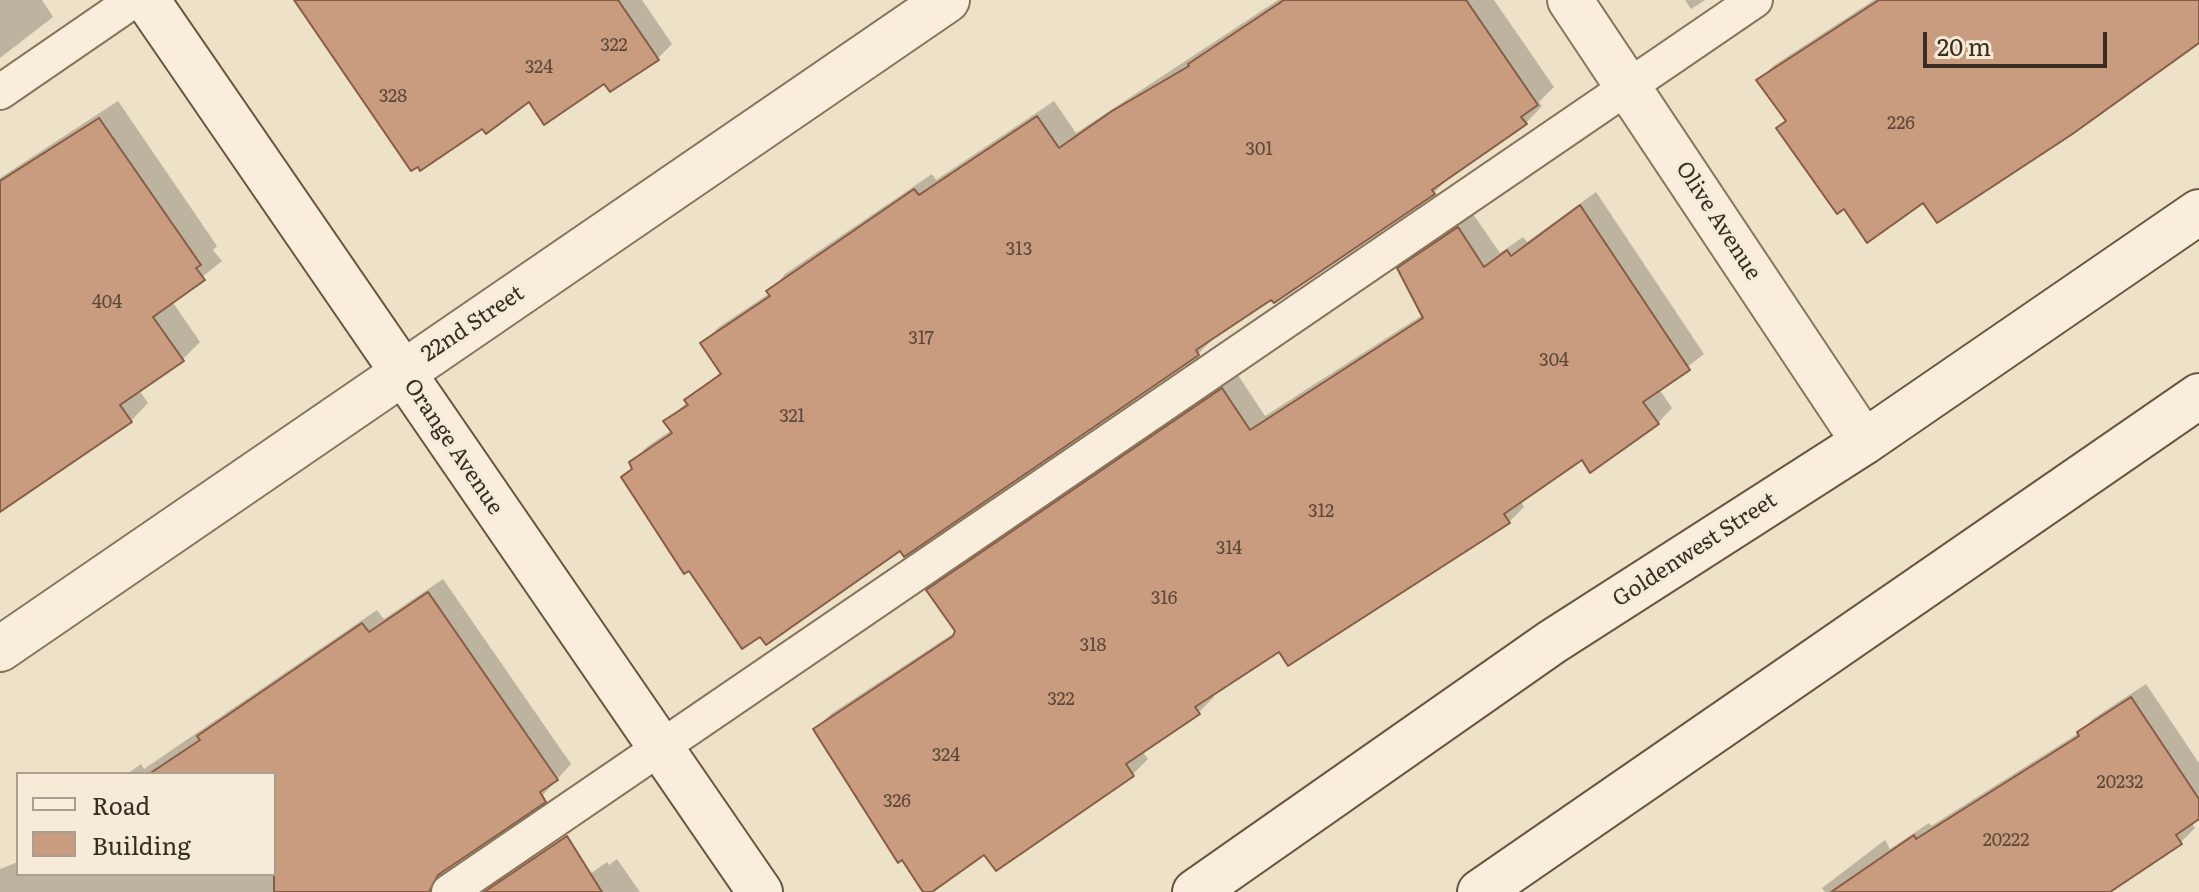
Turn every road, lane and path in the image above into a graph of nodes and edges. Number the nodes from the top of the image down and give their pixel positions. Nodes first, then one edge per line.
1 (134, 0) edge
2 (147, 0) edge
3 (947, 0) edge
4 (1570, 0) edge
5 (1755, 0) edge
6 (1629, 86) junction
7 (0, 92) edge
8 (2199, 212) edge
9 (402, 372) junction
10 (2199, 396) edge
11 (1864, 442) junction
12 (0, 649) edge
13 (660, 749) junction
14 (449, 892) edge
15 (760, 892) edge
16 (1195, 892) edge
17 (1480, 892) edge

1 - 7 lane
2 - 9 street, Orange Avenue
3 - 9 street, 22nd Street
4 - 6 street, Olive Avenue
5 - 6 lane
6 - 11 street, Olive Avenue
6 - 13 lane
8 - 11 street, Goldenwest Street
9 - 12 street, 22nd Street
9 - 13 street, Orange Avenue
10 - 17 street
11 - 16 street, Goldenwest Street
13 - 14 lane
13 - 15 street, Orange Avenue

